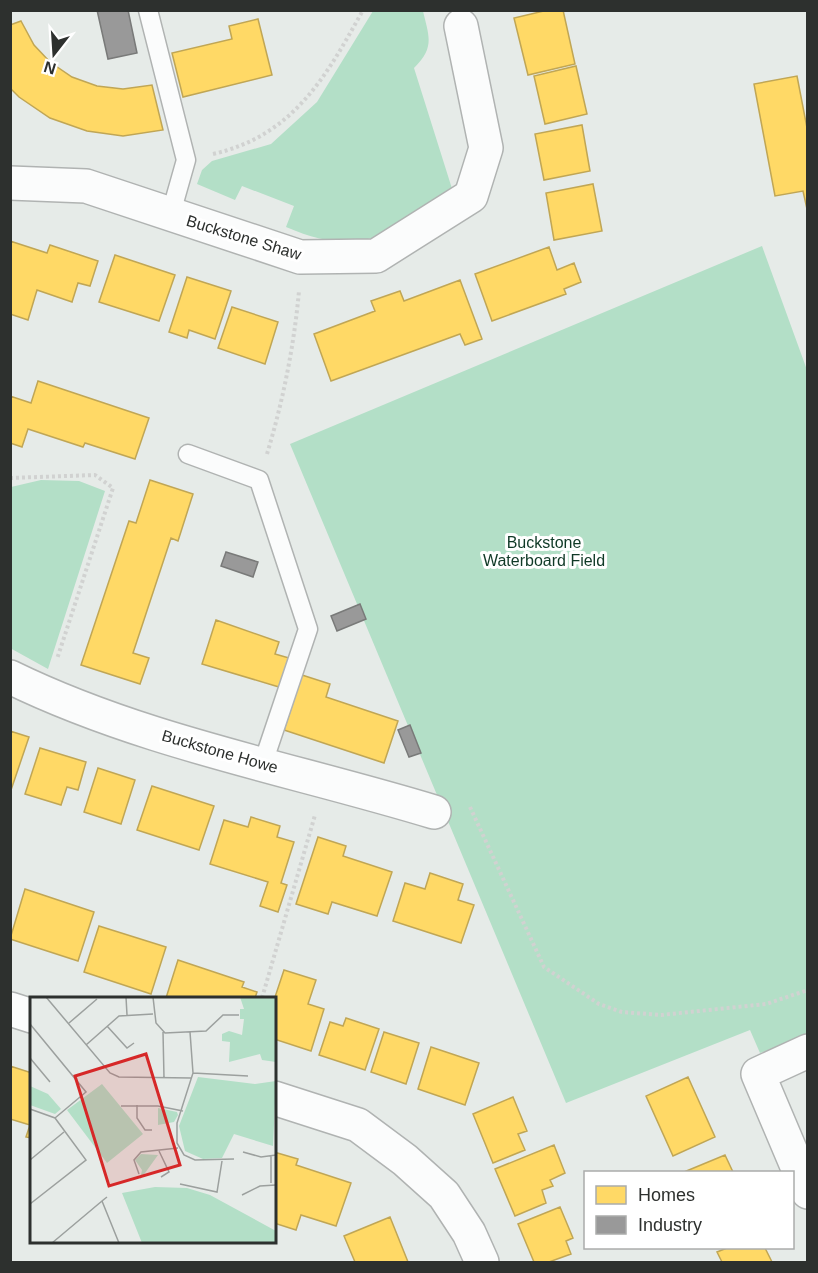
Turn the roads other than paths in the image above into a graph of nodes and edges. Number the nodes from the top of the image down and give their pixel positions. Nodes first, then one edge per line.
1 (148, 10) edge
2 (461, 26) dead end
3 (10, 183) edge
4 (171, 213) junction
5 (188, 454) dead end
6 (10, 677) edge
7 (263, 763) junction
8 (434, 812) dead end
9 (10, 1009) edge
10 (30, 1015) edge
11 (807, 1051) edge
12 (276, 1099) edge
13 (807, 1192) edge
14 (482, 1263) edge

1 - 4 lane
2 - 4 street, Buckstone Shaw
3 - 4 street, Buckstone Shaw
5 - 7 lane
6 - 7 street, Buckstone Howe
7 - 8 street, Buckstone Howe
9 - 10 street
11 - 13 street
12 - 14 street

